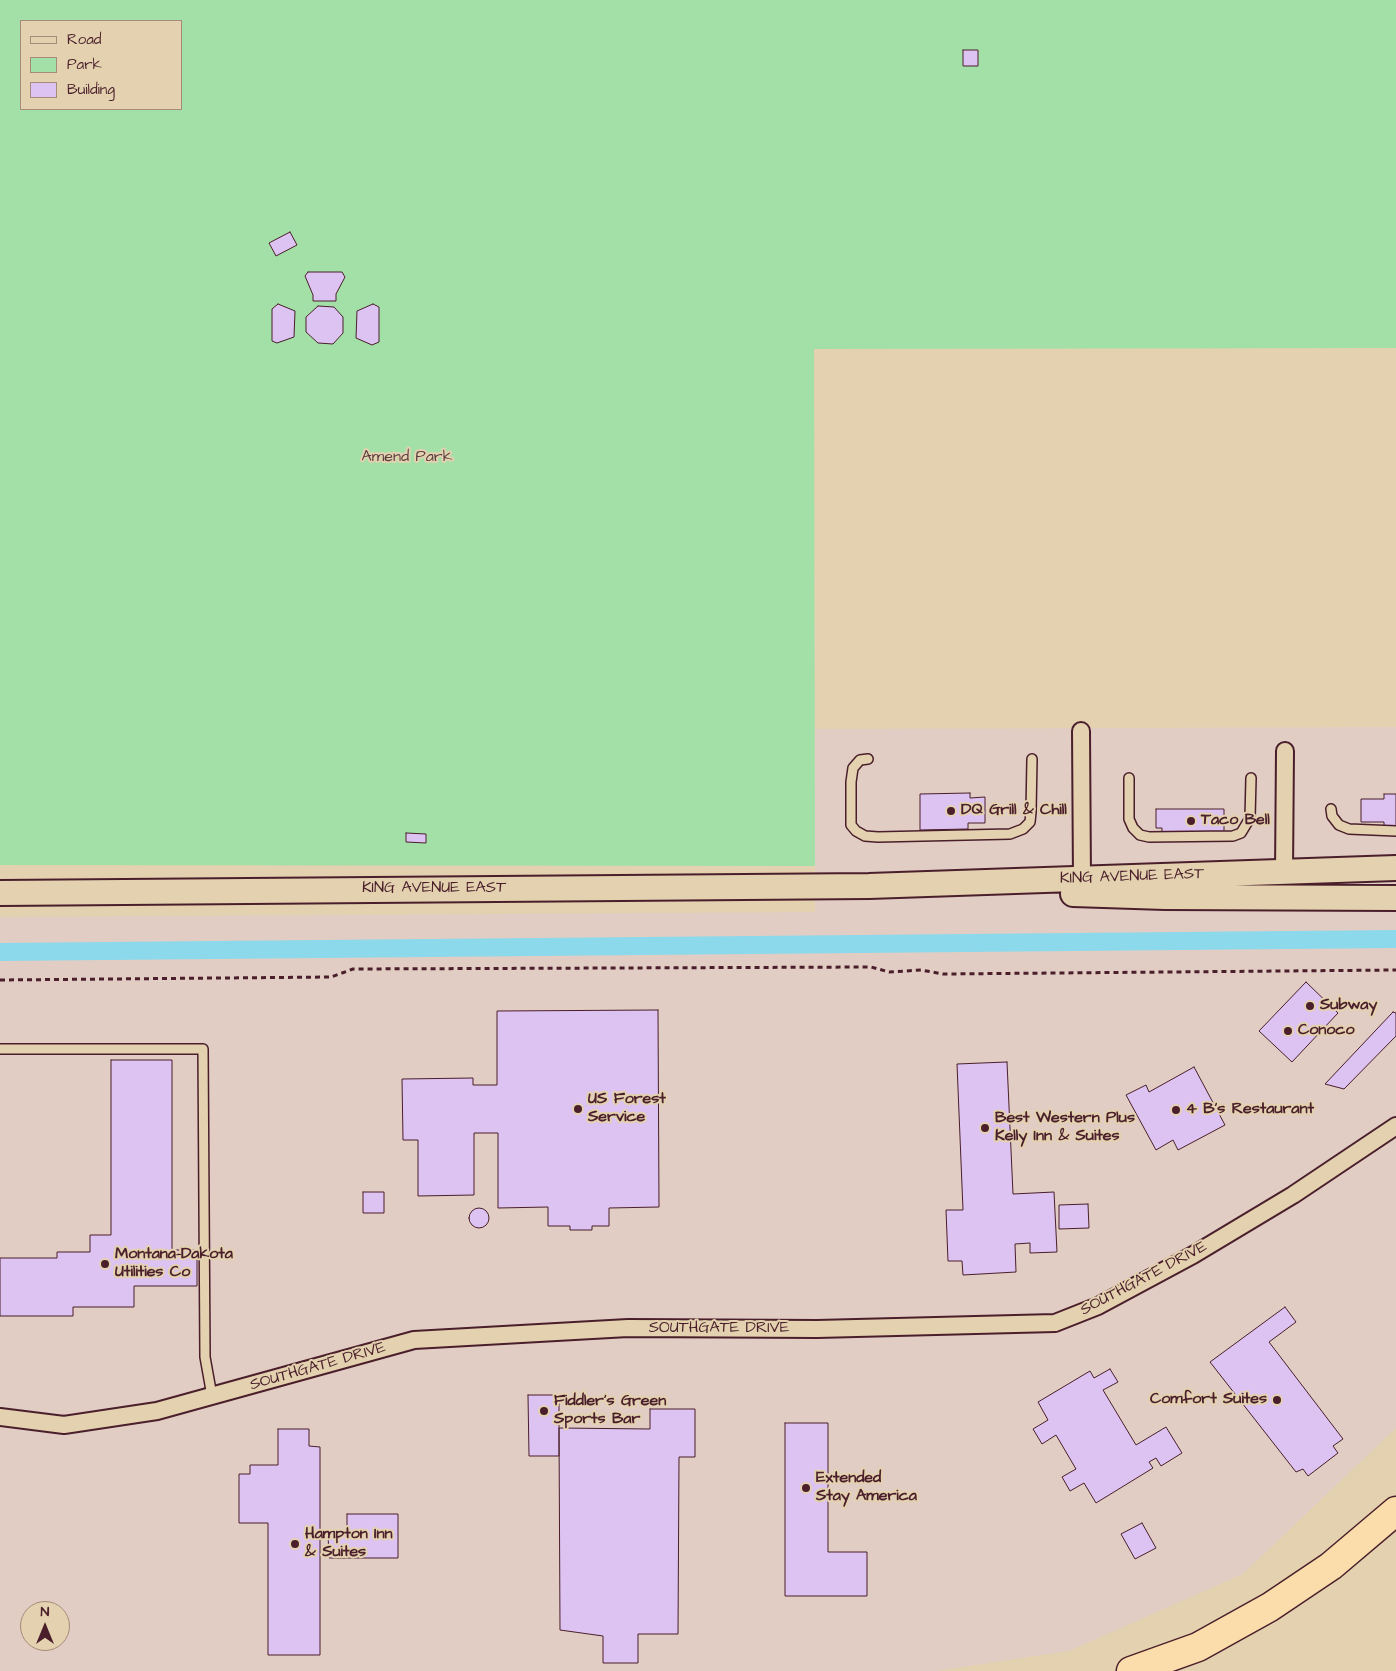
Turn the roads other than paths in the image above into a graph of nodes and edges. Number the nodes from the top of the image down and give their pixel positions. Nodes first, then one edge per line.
1 (1081, 731) dead end
2 (1285, 751) dead end
3 (1032, 759) dead end
4 (868, 760) dead end
5 (1128, 778) dead end
6 (1251, 778) dead end
7 (1331, 809) dead end
8 (1396, 831) edge
9 (1396, 868) edge
10 (1284, 872) junction
11 (1082, 879) junction
12 (869, 886) junction
13 (0, 893) edge
14 (1396, 898) edge
15 (0, 1049) edge
16 (1396, 1126) edge
17 (212, 1396) junction
18 (0, 1417) edge
19 (1396, 1511) edge
20 (1131, 1671) edge

1 - 11 street
2 - 10 street
3 - 4 lane
5 - 6 lane
7 - 8 lane
9 - 10 main road, KING AVENUE EAST
10 - 11 main road, KING AVENUE EAST
11 - 12 main road, KING AVENUE EAST
12 - 13 main road, KING AVENUE EAST
12 - 14 main road, KING AVENUE EAST
15 - 17 lane
16 - 17 street, SOUTHGATE DRIVE
17 - 18 street, SOUTHGATE DRIVE
19 - 20 highway

